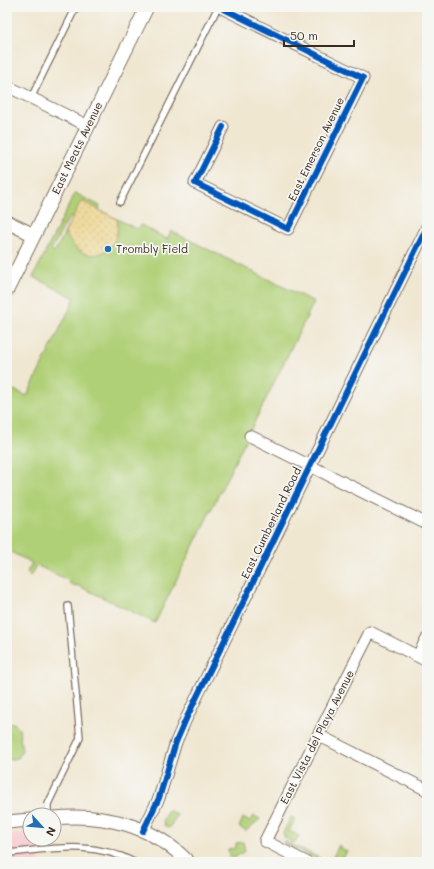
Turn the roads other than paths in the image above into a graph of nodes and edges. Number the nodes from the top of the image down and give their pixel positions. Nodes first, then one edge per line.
1 (76, 7) edge
2 (147, 7) edge
3 (219, 7) edge
4 (7, 86) edge
5 (31, 98) junction
6 (88, 126) junction
7 (223, 127) dead end
8 (120, 202) dead end
9 (7, 222) edge
10 (427, 227) edge
11 (34, 235) junction
12 (7, 290) edge
13 (250, 436) dead end
14 (310, 466) junction
15 (427, 524) edge
16 (68, 606) dead end
17 (427, 638) edge
18 (422, 658) edge
19 (318, 735) junction
20 (427, 790) edge
21 (48, 807) edge
22 (62, 817) edge
23 (22, 821) edge
24 (7, 822) edge
25 (143, 831) junction
26 (7, 853) edge
27 (134, 862) edge
28 (188, 862) edge
29 (306, 862) edge

1 - 5 lane
2 - 6 street, East Meats Avenue
3 - 7 street, East Emerson Avenue
3 - 8 lane
4 - 5 street
5 - 6 street
6 - 11 street, East Meats Avenue
9 - 11 street
10 - 14 street, East Cumberland Road
11 - 12 street, East Meats Avenue
13 - 14 street
14 - 15 street
14 - 25 street, East Cumberland Road
16 - 21 lane
17 - 18 street
18 - 19 street, East Vista del Playa Avenue
19 - 20 street
19 - 29 street, East Vista del Playa Avenue
22 - 25 street
23 - 24 street
25 - 28 street
26 - 27 lane

